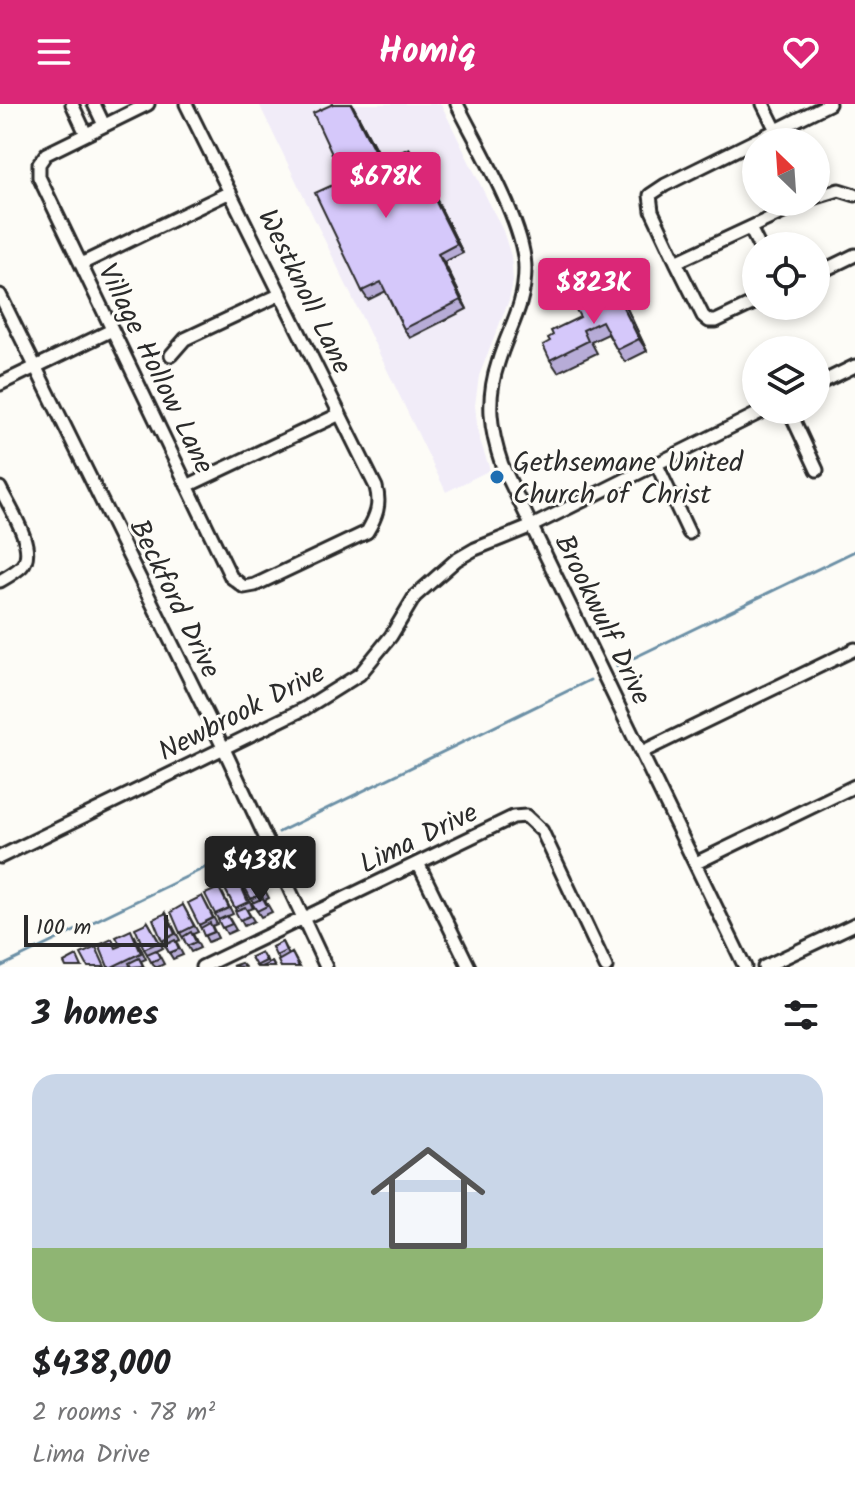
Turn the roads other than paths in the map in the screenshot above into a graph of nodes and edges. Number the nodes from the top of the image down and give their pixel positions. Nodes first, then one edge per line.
1 (72, 104) edge
2 (94, 104) edge
3 (148, 104) edge
4 (186, 104) edge
5 (457, 104) edge
6 (763, 104) edge
7 (829, 104) edge
8 (104, 125) junction
9 (775, 128) edge
10 (780, 128) edge
11 (86, 134) junction
12 (742, 147) edge
13 (230, 192) junction
14 (830, 193) edge
15 (855, 195) edge
16 (775, 216) edge
17 (750, 228) junction
18 (752, 232) edge
19 (855, 255) edge
20 (676, 262) junction
21 (81, 264) junction
22 (830, 267) edge
23 (281, 294) junction
24 (0, 295) edge
25 (742, 309) edge
26 (112, 330) junction
27 (171, 355) dead end
28 (855, 366) edge
29 (34, 367) junction
30 (830, 378) edge
31 (0, 384) edge
32 (340, 414) junction
33 (742, 421) edge
34 (796, 424) edge
35 (656, 463) junction
36 (817, 470) dead end
37 (187, 486) junction
38 (0, 488) edge
39 (532, 526) junction
40 (689, 533) dead end
41 (0, 581) edge
42 (244, 587) joint
43 (855, 649) edge
44 (224, 749) junction
45 (642, 752) junction
46 (855, 786) edge
47 (0, 857) edge
48 (418, 863) junction
49 (696, 863) junction
50 (302, 919) junction
51 (855, 924) edge
52 (202, 967) edge
53 (326, 967) edge
54 (469, 967) edge
55 (606, 967) edge
56 (745, 967) edge
57 (764, 967) edge

1 - 11 street
2 - 8 street
3 - 8 street
4 - 13 street, Westknoll Lane
5 - 39 street, Brookwulf Drive
6 - 9 street
7 - 10 street
8 - 11 street
11 - 21 street, Village Hollow Lane
12 - 20 street
13 - 21 street
13 - 23 street, Westknoll Lane
14 - 15 street
16 - 17 street
17 - 18 street
17 - 20 street
19 - 22 street
20 - 25 street
21 - 26 street, Village Hollow Lane
23 - 27 street
23 - 32 street, Westknoll Lane
24 - 29 street, Beckford Drive
26 - 29 street
26 - 37 street, Village Hollow Lane
28 - 30 street
29 - 31 street
29 - 44 street, Beckford Drive
32 - 37 street
32 - 42 street, Westknoll Lane
33 - 35 street, Newbrook Drive
34 - 36 street
35 - 39 street, Newbrook Drive
35 - 40 street
37 - 42 street, Village Hollow Lane
38 - 41 street
39 - 44 street, Newbrook Drive
39 - 45 street, Brookwulf Drive
43 - 45 street
44 - 47 street, Newbrook Drive
44 - 50 street, Beckford Drive
45 - 49 street, Brookwulf Drive
46 - 49 street
48 - 50 street, Lima Drive
48 - 54 street
48 - 55 street, Lima Drive
49 - 56 street, Brookwulf Drive
50 - 52 street, Lima Drive
50 - 53 street, Beckford Drive
51 - 57 street

